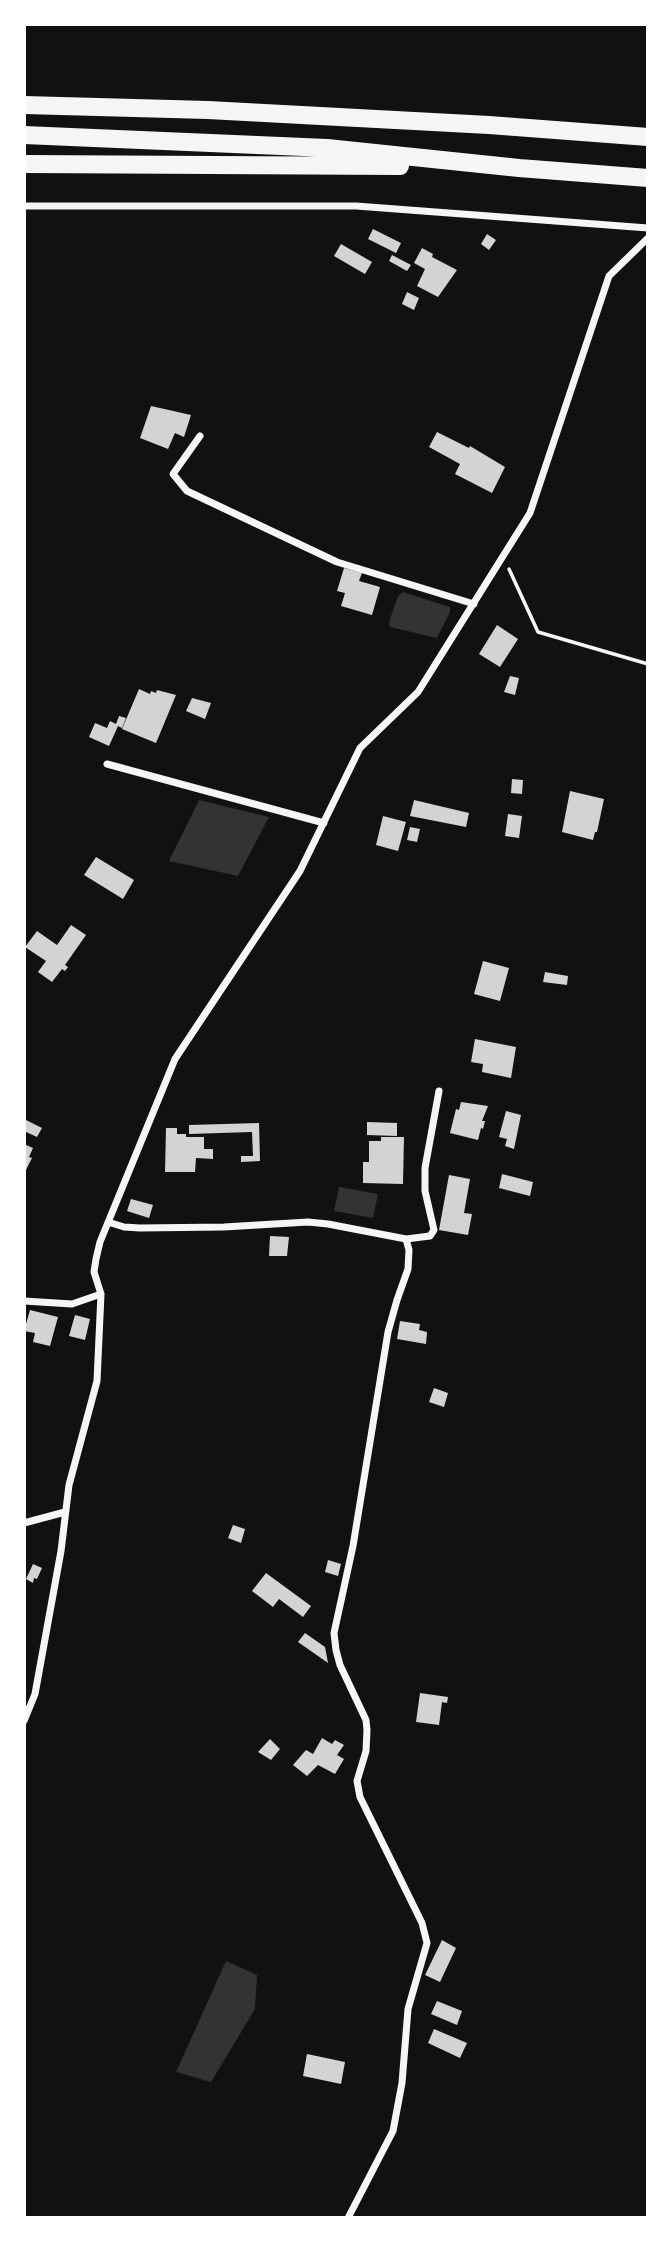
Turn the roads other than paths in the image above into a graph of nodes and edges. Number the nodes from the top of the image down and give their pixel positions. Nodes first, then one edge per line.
1 (24, 105) edge
2 (24, 135) edge
3 (648, 136) edge
4 (24, 164) edge
5 (519, 168) junction
6 (648, 178) edge
7 (24, 206) edge
8 (648, 228) edge
9 (648, 238) edge
10 (200, 436) dead end
11 (474, 604) junction
12 (107, 764) dead end
13 (324, 823) junction
14 (439, 1091) dead end
15 (108, 1222) junction
16 (406, 1239) junction
17 (101, 1294) junction
18 (24, 1301) edge
19 (65, 1512) junction
20 (24, 1523) edge
21 (24, 1721) edge
22 (348, 2217) edge

1 - 3 highway
2 - 5 highway
4 - 5 highway
5 - 6 highway
7 - 8 street
9 - 11 street
10 - 11 street
11 - 13 street
12 - 13 street
13 - 15 street
14 - 16 street
15 - 16 street
15 - 17 street
16 - 22 street
17 - 18 street
17 - 19 street
19 - 20 street
19 - 21 street

